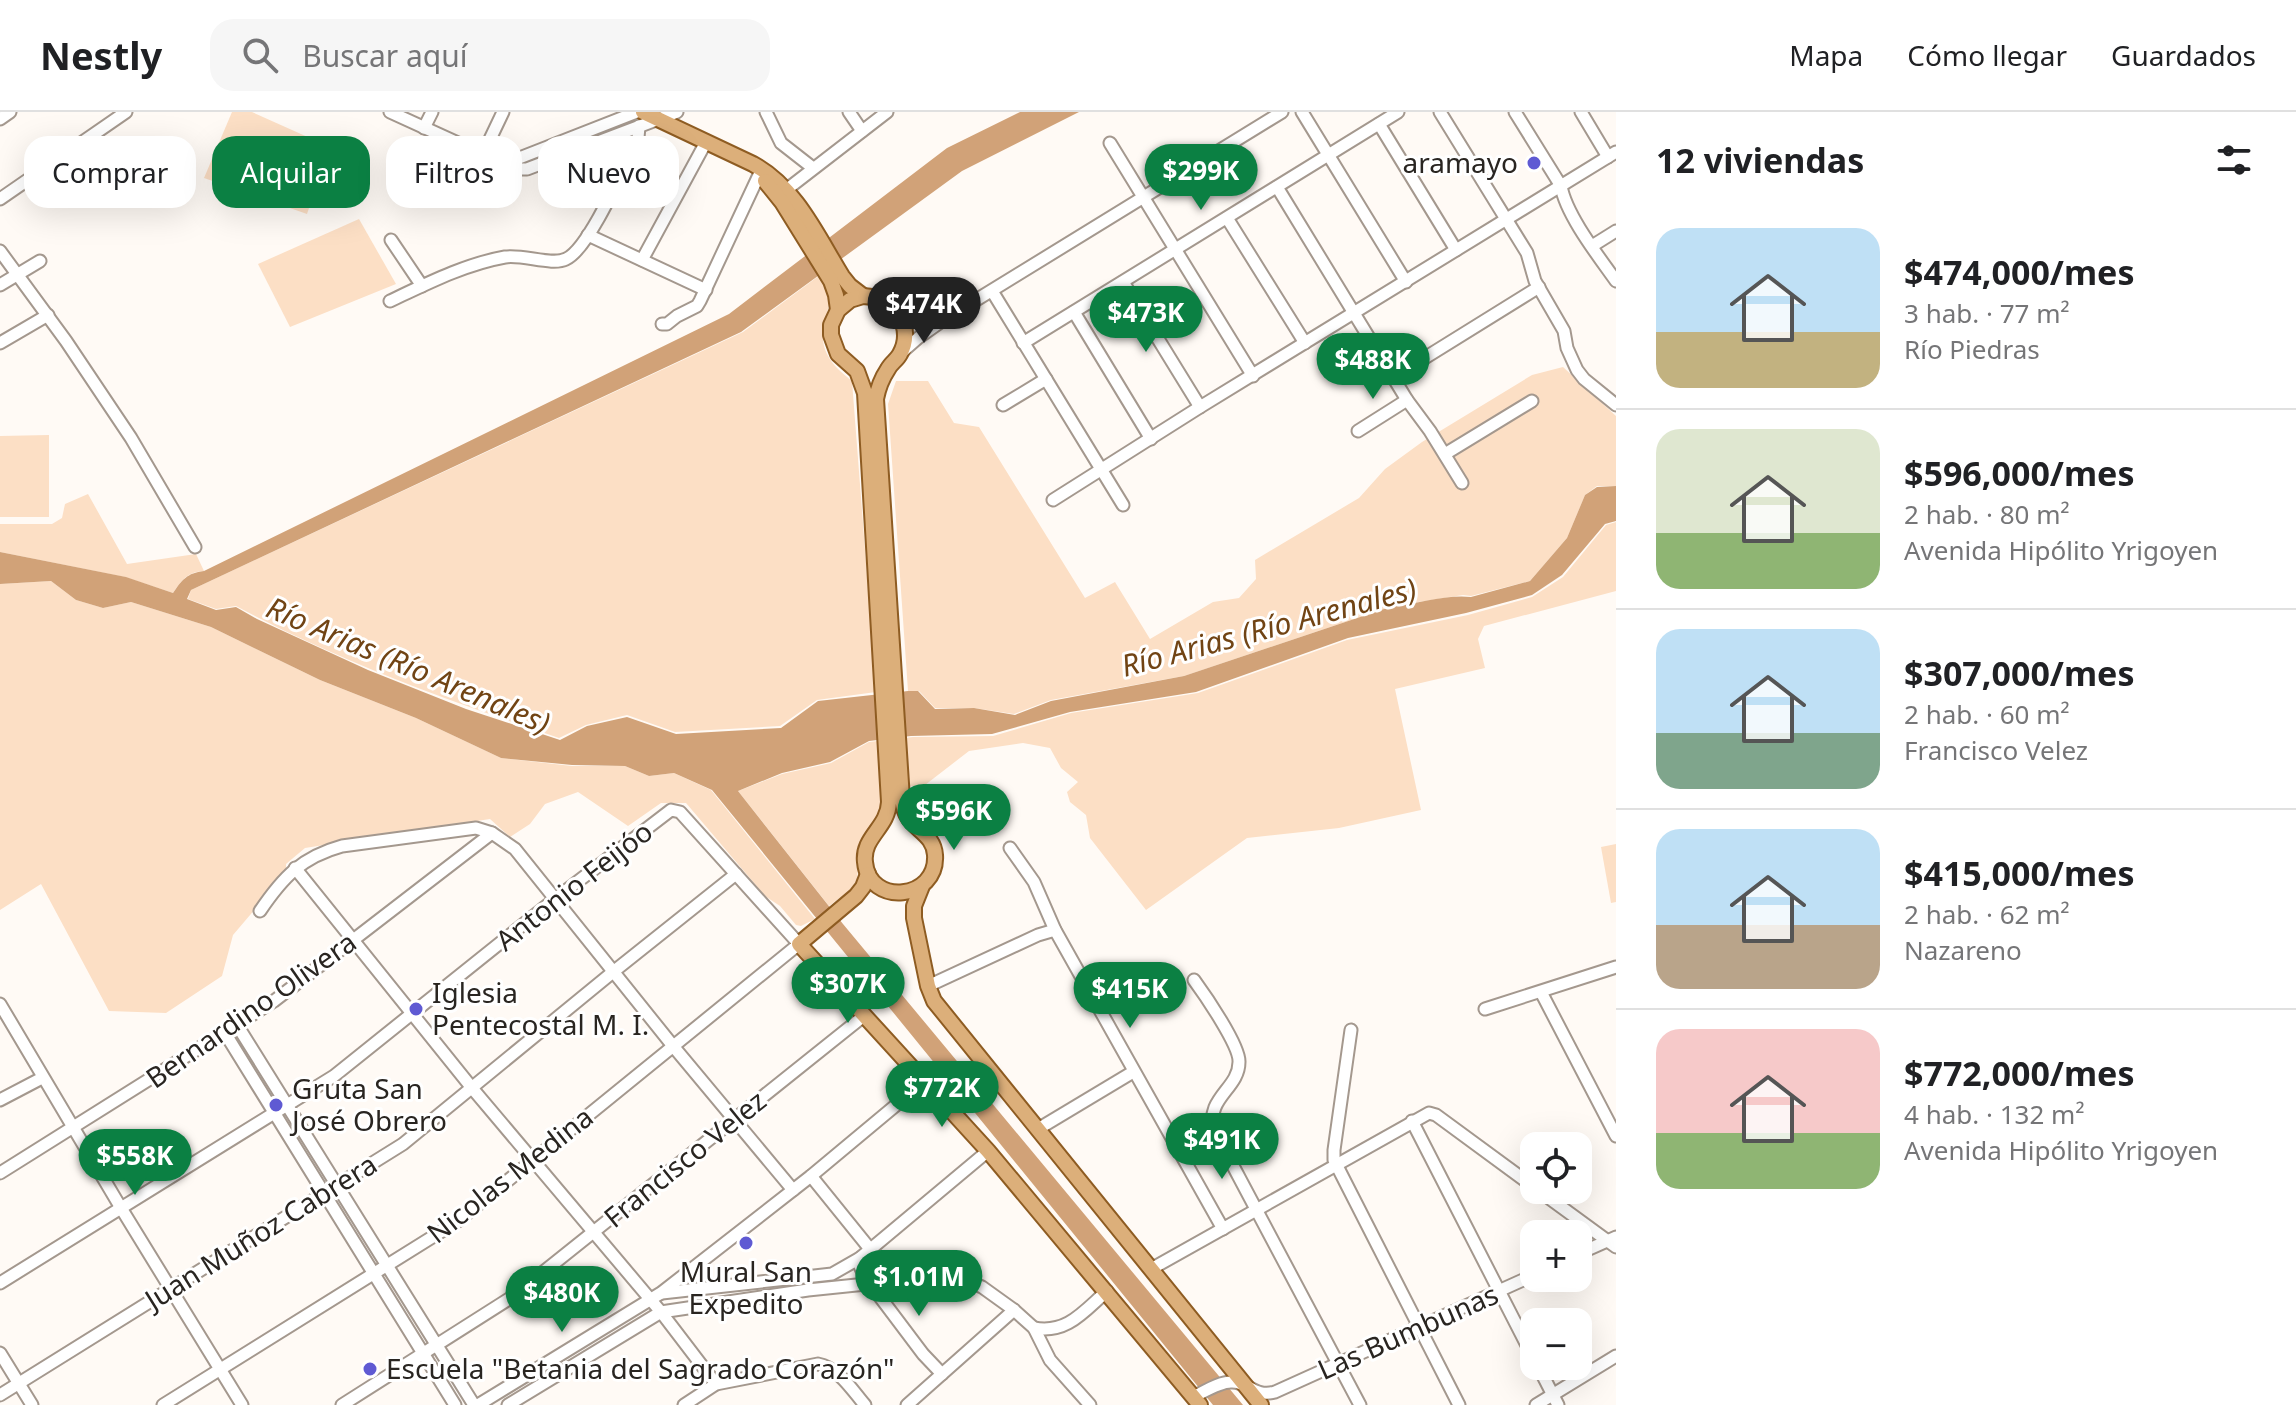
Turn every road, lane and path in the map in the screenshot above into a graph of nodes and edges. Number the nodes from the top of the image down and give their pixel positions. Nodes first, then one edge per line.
1 (10, 112) edge
2 (126, 112) edge
3 (390, 112) edge
4 (432, 112) edge
5 (503, 112) edge
6 (637, 112) edge
7 (677, 112) edge
8 (766, 112) edge
9 (849, 112) edge
10 (887, 112) edge
11 (1282, 112) edge
12 (1302, 112) edge
13 (1398, 112) edge
14 (1440, 112) edge
15 (1515, 112) edge
16 (1581, 112) edge
17 (0, 119) edge
18 (641, 119) edge
19 (658, 119) junction
20 (1379, 124) junction
21 (424, 128) junction
22 (862, 131) junction
23 (442, 136) edge
24 (492, 136) edge
25 (706, 142) junction
26 (1110, 143) dead end
27 (1612, 154) edge
28 (1329, 155) junction
29 (522, 157) edge
30 (738, 158) junction
31 (813, 168) junction
32 (522, 169) edge
33 (759, 175) junction
34 (1561, 186) junction
35 (1277, 187) junction
36 (786, 190) junction
37 (1144, 198) junction
38 (0, 199) edge
39 (1227, 218) junction
40 (1506, 220) junction
41 (1616, 231) edge
42 (588, 235) junction
43 (811, 237) junction
44 (391, 240) dead end
45 (1592, 246) junction
46 (1175, 249) junction
47 (1456, 250) junction
48 (0, 251) edge
49 (642, 260) junction
50 (40, 261) dead end
51 (17, 275) junction
52 (836, 279) junction
53 (1616, 281) edge
54 (1123, 282) junction
55 (1406, 282) junction
56 (0, 285) edge
57 (422, 286) junction
58 (1539, 287) junction
59 (706, 290) junction
60 (992, 291) junction
61 (863, 296) junction
62 (390, 301) dead end
63 (838, 310) junction
64 (1074, 312) junction
65 (899, 313) junction
66 (1355, 313) junction
67 (48, 315) junction
68 (942, 321) junction
69 (662, 324) dead end
70 (0, 343) edge
71 (1023, 343) junction
72 (1305, 343) junction
73 (894, 360) junction
74 (857, 371) junction
75 (1253, 376) junction
76 (1394, 377) junction
77 (1046, 379) junction
78 (1407, 400) junction
79 (1532, 401) dead end
80 (1003, 405) dead end
81 (1616, 405) edge
82 (1200, 407) junction
83 (1358, 431) dead end
84 (1151, 439) junction
85 (1445, 454) junction
86 (1102, 469) junction
87 (1462, 483) dead end
88 (1053, 500) dead end
89 (1123, 505) dead end
90 (195, 547) dead end
91 (888, 660) junction
92 (896, 800) junction
93 (915, 826) junction
94 (879, 829) junction
95 (492, 833) junction
96 (1010, 848) dead end
97 (295, 868) junction
98 (736, 874) junction
99 (868, 874) junction
100 (922, 886) junction
101 (884, 890) junction
102 (555, 899) junction
103 (851, 900) junction
104 (260, 911) dead end
105 (1055, 930) junction
106 (354, 939) junction
107 (799, 944) junction
108 (1616, 967) edge
109 (613, 972) junction
110 (1194, 980) dead end
111 (928, 986) junction
112 (1541, 992) junction
113 (0, 1004) edge
114 (1485, 1009) dead end
115 (413, 1014) junction
116 (865, 1015) junction
117 (237, 1025) junction
118 (1351, 1030) dead end
119 (225, 1033) junction
120 (673, 1046) junction
121 (1133, 1072) junction
122 (42, 1078) junction
123 (925, 1081) junction
124 (472, 1088) junction
125 (0, 1100) edge
126 (286, 1105) junction
127 (275, 1112) junction
128 (734, 1119) junction
129 (1412, 1121) junction
130 (73, 1128) junction
131 (1038, 1129) junction
132 (1616, 1136) edge
133 (988, 1151) junction
134 (532, 1160) junction
135 (1336, 1164) junction
136 (0, 1173) edge
137 (811, 1176) junction
138 (1520, 1176) edge
139 (337, 1186) junction
140 (793, 1190) junction
141 (325, 1193) junction
142 (1559, 1204) edge
143 (121, 1208) junction
144 (1256, 1209) junction
145 (1223, 1229) junction
146 (594, 1233) junction
147 (1613, 1241) edge
148 (870, 1249) junction
149 (1592, 1249) edge
150 (860, 1258) junction
151 (386, 1266) junction
152 (1151, 1269) junction
153 (374, 1273) junction
154 (1520, 1282) edge
155 (0, 1283) edge
156 (870, 1284) junction
157 (170, 1288) junction
158 (1107, 1291) junction
159 (1499, 1292) junction
160 (661, 1293) junction
161 (649, 1299) junction
162 (1014, 1310) junction
163 (661, 1312) junction
164 (1034, 1328) junction
165 (1419, 1328) junction
166 (1520, 1332) edge
167 (436, 1345) junction
168 (0, 1353) edge
169 (423, 1353) junction
170 (1616, 1356) edge
171 (1227, 1363) junction
172 (1339, 1364) junction
173 (220, 1369) junction
174 (942, 1374) junction
175 (1545, 1380) edge
176 (1228, 1382) junction
177 (19, 1384) junction
178 (716, 1384) junction
179 (1248, 1388) junction
180 (0, 1395) edge
181 (1198, 1398) edge
182 (1556, 1400) edge
183 (32, 1405) edge
184 (163, 1405) edge
185 (242, 1405) edge
186 (342, 1405) edge
187 (455, 1405) edge
188 (476, 1405) edge
189 (508, 1405) edge
190 (684, 1405) edge
191 (865, 1405) edge
192 (907, 1405) edge
193 (1090, 1405) edge
194 (1261, 1405) edge
195 (1360, 1405) edge
196 (1459, 1405) edge
197 (1536, 1405) edge

1 - 17 street
2 - 38 street
3 - 21 street
4 - 21 street
5 - 24 street
6 - 29 street
7 - 19 street
8 - 31 street
9 - 22 street
10 - 22 street
11 - 37 street
12 - 28 street
13 - 20 street
14 - 40 street
15 - 34 street
16 - 27 street
18 - 19 main road
18 - 32 street
18 - 42 street
19 - 25 main road
20 - 28 street
20 - 47 street
21 - 23 street
22 - 31 street
25 - 30 main road
25 - 49 street
26 - 37 street
27 - 34 street
28 - 35 street
28 - 55 street
30 - 33 main road
30 - 36 main road
31 - 36 street
33 - 43 main road
33 - 59 street
34 - 40 street
34 - 45 street
35 - 39 street
35 - 66 street
36 - 43 main road
37 - 46 street
37 - 60 street
39 - 46 street
39 - 72 street
40 - 47 street
40 - 58 street
41 - 45 street
42 - 49 street
42 - 57 street
43 - 52 main road
44 - 57 street
45 - 53 street
46 - 54 street
46 - 75 street
47 - 55 street
48 - 51 street
49 - 59 street
50 - 51 street
51 - 56 street
51 - 67 street
52 - 61 main road
52 - 63 main road
54 - 64 street
54 - 82 street
55 - 66 street
57 - 62 street
58 - 76 street
58 - 81 street
59 - 69 street
60 - 68 street
60 - 71 street
61 - 63 main road
61 - 65 main road
63 - 74 main road
64 - 71 street
64 - 84 street
65 - 68 street
65 - 73 main road
66 - 72 street
66 - 76 street
67 - 70 street
67 - 90 street
68 - 73 street
71 - 77 street
72 - 75 street
73 - 74 main road
73 - 91 main road
74 - 91 main road
75 - 82 street
76 - 78 street
77 - 80 street
77 - 86 street
78 - 83 street
78 - 85 street
79 - 85 street
82 - 84 street
84 - 86 street
85 - 87 street
86 - 88 street
86 - 89 street
91 - 92 main road
92 - 93 main road
92 - 94 main road
93 - 94 main road
93 - 100 main road
94 - 99 main road
95 - 97 street
95 - 102 street
95 - 106 street, Bernardino Olivera
96 - 105 street
97 - 104 street
97 - 106 street
98 - 102 street, Antonio Feijóo
98 - 107 street
98 - 109 street, Juan Muñoz Cabrera
99 - 101 main road
99 - 103 main road
100 - 101 main road
100 - 111 main road
101 - 103 main road
102 - 109 street
102 - 115 street, Antonio Feijóo
103 - 107 main road
105 - 111 street
105 - 121 street
106 - 115 street
106 - 117 street, Bernardino Olivera
107 - 116 main road
107 - 120 street, Nicolas Medina
108 - 112 street
109 - 120 street
109 - 124 street, Juan Muñoz Cabrera
110 - 144 street
111 - 131 main road
112 - 114 street
112 - 132 street
113 - 122 street
115 - 124 street
115 - 126 street, Antonio Feijóo
116 - 123 main road
116 - 128 street, Francisco Velez
117 - 119 street, Bernardino Olivera
117 - 126 street
118 - 135 street
119 - 127 street
119 - 130 street, Bernardino Olivera
120 - 128 street
120 - 134 street, Nicolas Medina
121 - 131 street
121 - 145 street
122 - 125 street
122 - 130 street
123 - 133 main road
123 - 137 street
124 - 134 street
124 - 139 street, Juan Muñoz Cabrera
126 - 127 street, Antonio Feijóo
126 - 139 street
127 - 141 street
127 - 143 street, Antonio Feijóo
128 - 140 street
128 - 146 street, Francisco Velez
129 - 135 street
129 - 138 street
129 - 159 street
130 - 136 street, Bernardino Olivera
130 - 143 street
131 - 152 main road
133 - 148 street
133 - 158 main road
134 - 146 street
134 - 151 street, Nicolas Medina
135 - 144 street
135 - 165 street
137 - 140 street
137 - 148 street
139 - 141 street, Juan Muñoz Cabrera
139 - 151 street
140 - 160 street
141 - 153 street
141 - 157 street, Juan Muñoz Cabrera
142 - 147 street
143 - 155 street, Antonio Feijóo
143 - 157 street
144 - 145 street
144 - 172 street
145 - 152 street
146 - 161 street
146 - 167 street, Francisco Velez
147 - 149 street
148 - 150 street
150 - 156 street
150 - 160 street
151 - 153 street, Nicolas Medina
151 - 167 street
152 - 171 main road
153 - 169 street
153 - 173 street, Nicolas Medina
154 - 159 street, Las Bumbunas
156 - 162 street
156 - 163 street
156 - 174 street
157 - 173 street
157 - 177 street, Juan Muñoz Cabrera
158 - 164 street
158 - 181 main road
159 - 165 street, Las Bumbunas
159 - 166 street
160 - 161 street
161 - 163 street
161 - 188 street
162 - 164 street
162 - 174 street
163 - 178 street
163 - 189 street
164 - 193 street
165 - 172 street, Las Bumbunas
165 - 196 street
167 - 169 street, Francisco Velez
167 - 188 street
168 - 177 street
169 - 186 street, Francisco Velez
169 - 187 street
170 - 182 street
171 - 176 street
171 - 179 main road
172 - 179 street, Las Bumbunas
172 - 195 street
173 - 184 street, Nicolas Medina
173 - 185 street
174 - 192 street
175 - 182 street
176 - 179 street, Las Bumbunas
176 - 181 street
177 - 180 street, Juan Muñoz Cabrera
177 - 183 street
178 - 190 street
178 - 191 street
179 - 194 main road
182 - 197 street

